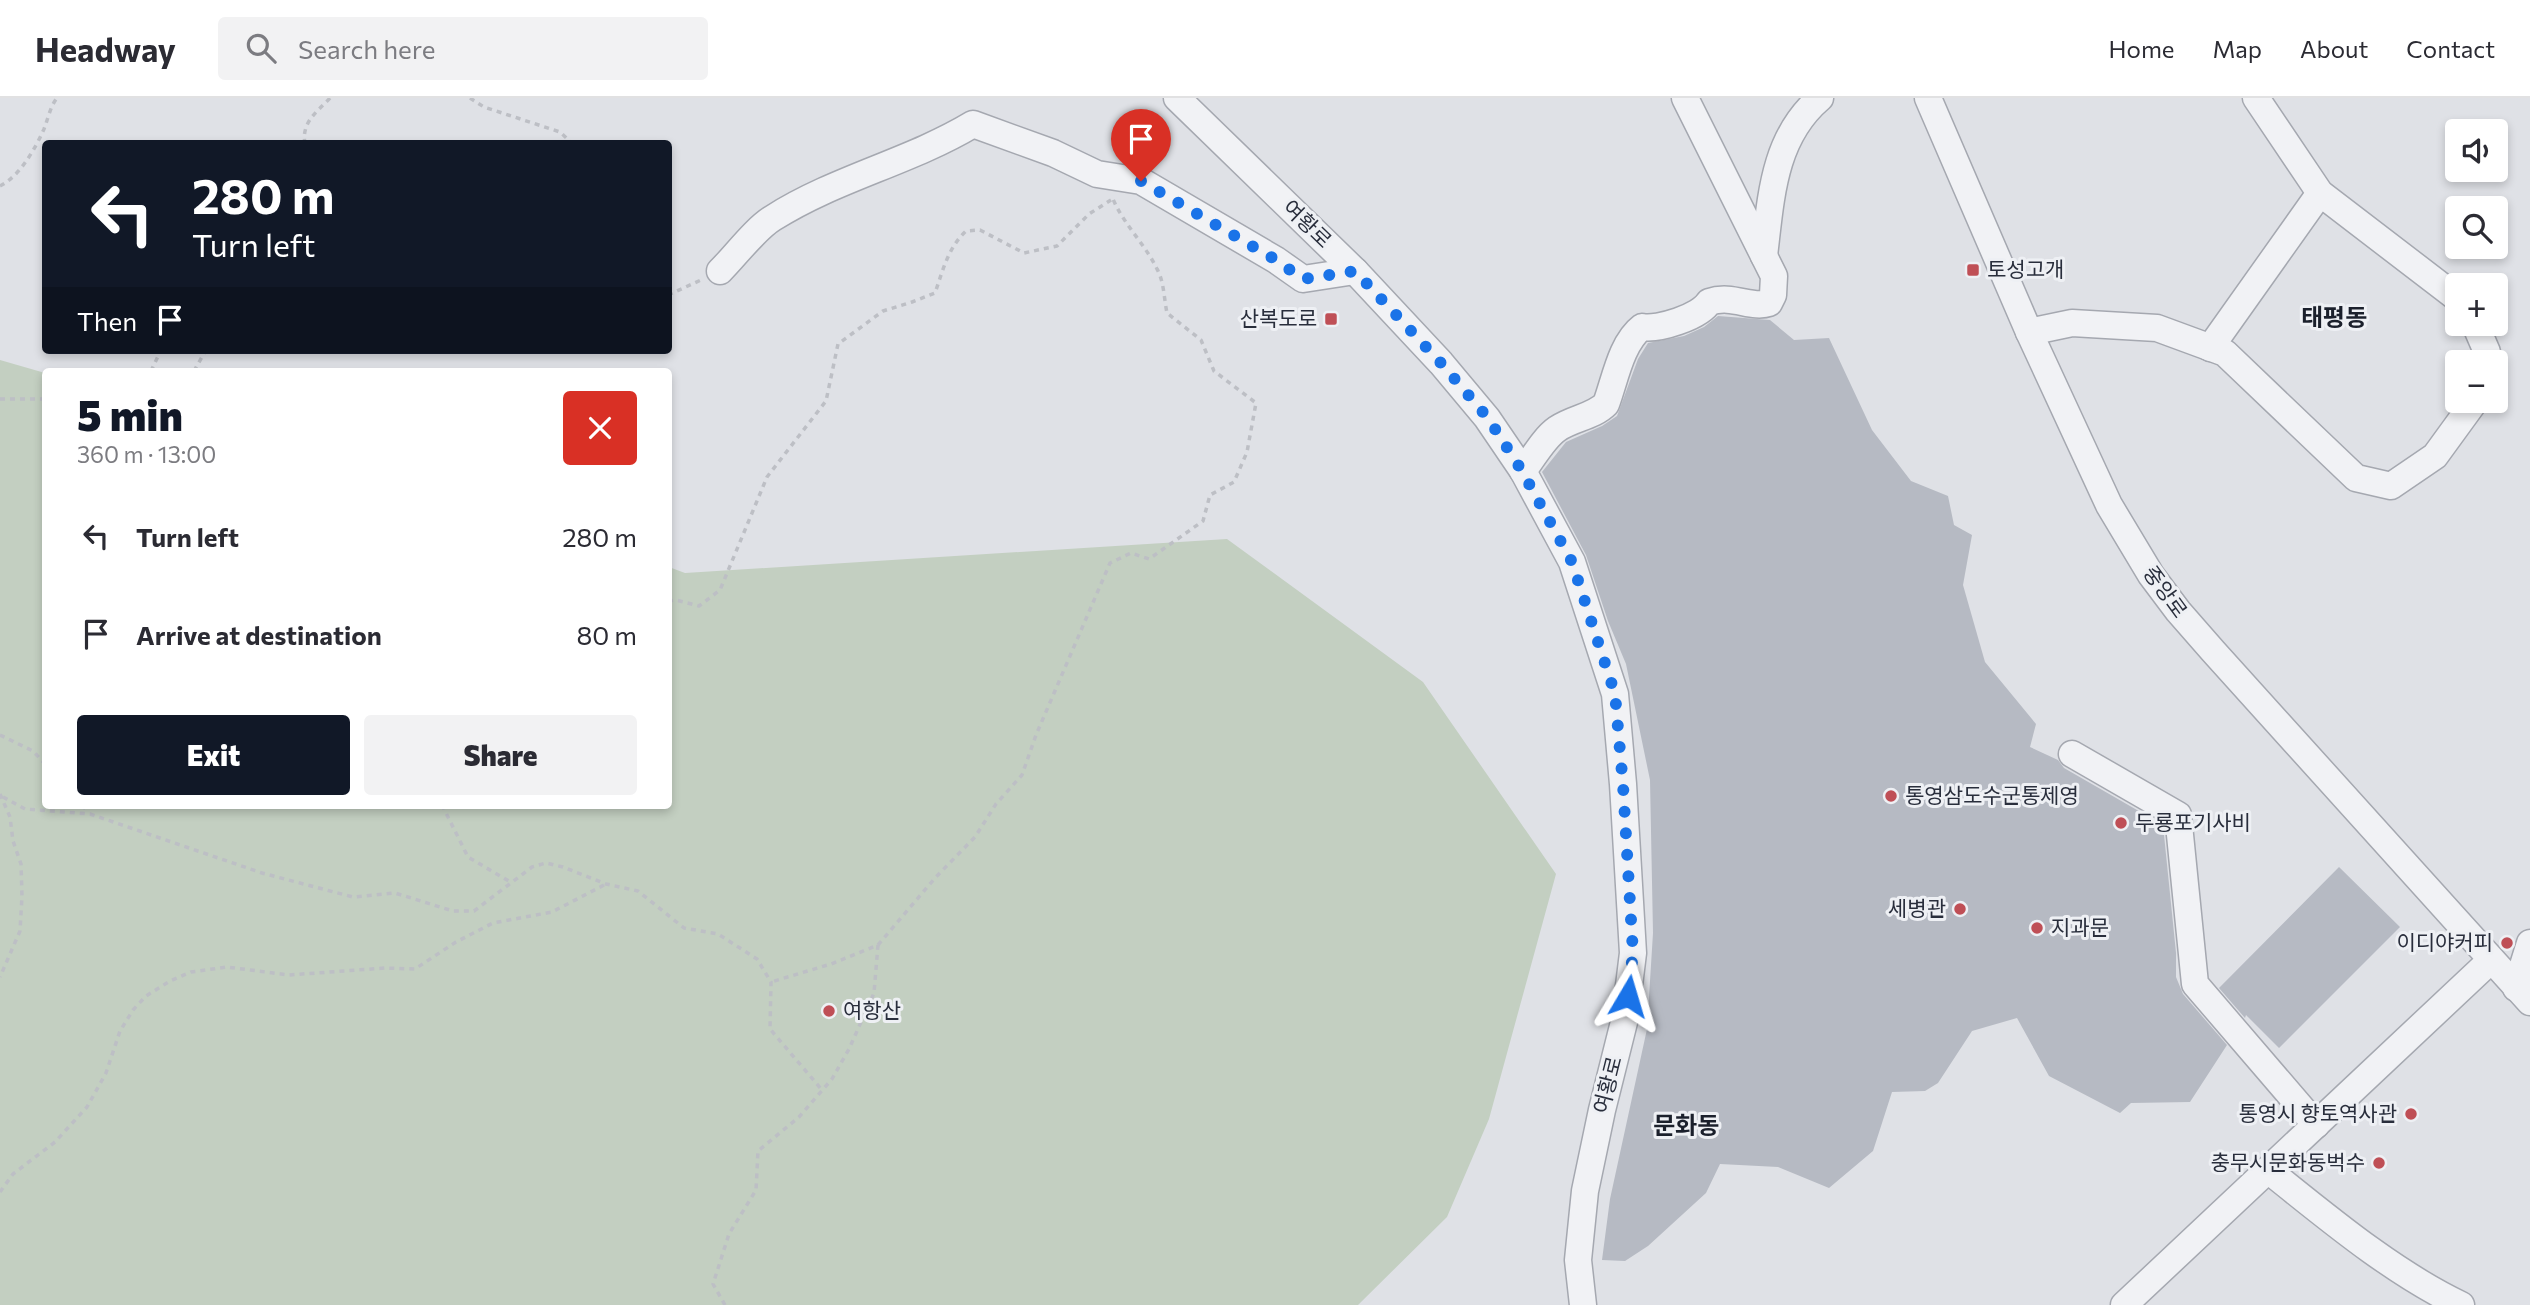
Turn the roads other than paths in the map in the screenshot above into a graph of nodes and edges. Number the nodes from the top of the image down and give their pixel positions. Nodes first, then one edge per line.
1 (1177, 98) edge
2 (1685, 98) edge
3 (1820, 98) edge
4 (1928, 98) edge
5 (2256, 98) edge
6 (2320, 193) junction
7 (1764, 256) junction
8 (720, 271) road end
9 (1355, 271) junction
10 (2445, 287) edge
11 (2029, 332) junction
12 (2210, 348) junction
13 (2466, 413) edge
14 (1522, 471) junction
15 (2072, 754) dead end
16 (2530, 943) edge
17 (2490, 961) junction
18 (2523, 995) edge
19 (2316, 1125) junction
20 (2268, 1170) junction
21 (1583, 1305) edge
22 (2124, 1305) edge
23 (2461, 1305) edge

1 - 9 street, 여황로
2 - 7 street
3 - 7 street
4 - 11 street, 중앙로
5 - 6 street
6 - 10 street
6 - 12 street
7 - 14 street
8 - 9 street
9 - 14 street, 여황로
11 - 12 street
11 - 17 street, 중앙로
12 - 13 street
14 - 21 street, 여황로
15 - 19 street
16 - 18 street
17 - 18 street, 중앙로
17 - 19 street
19 - 20 street
20 - 22 street
20 - 23 street

